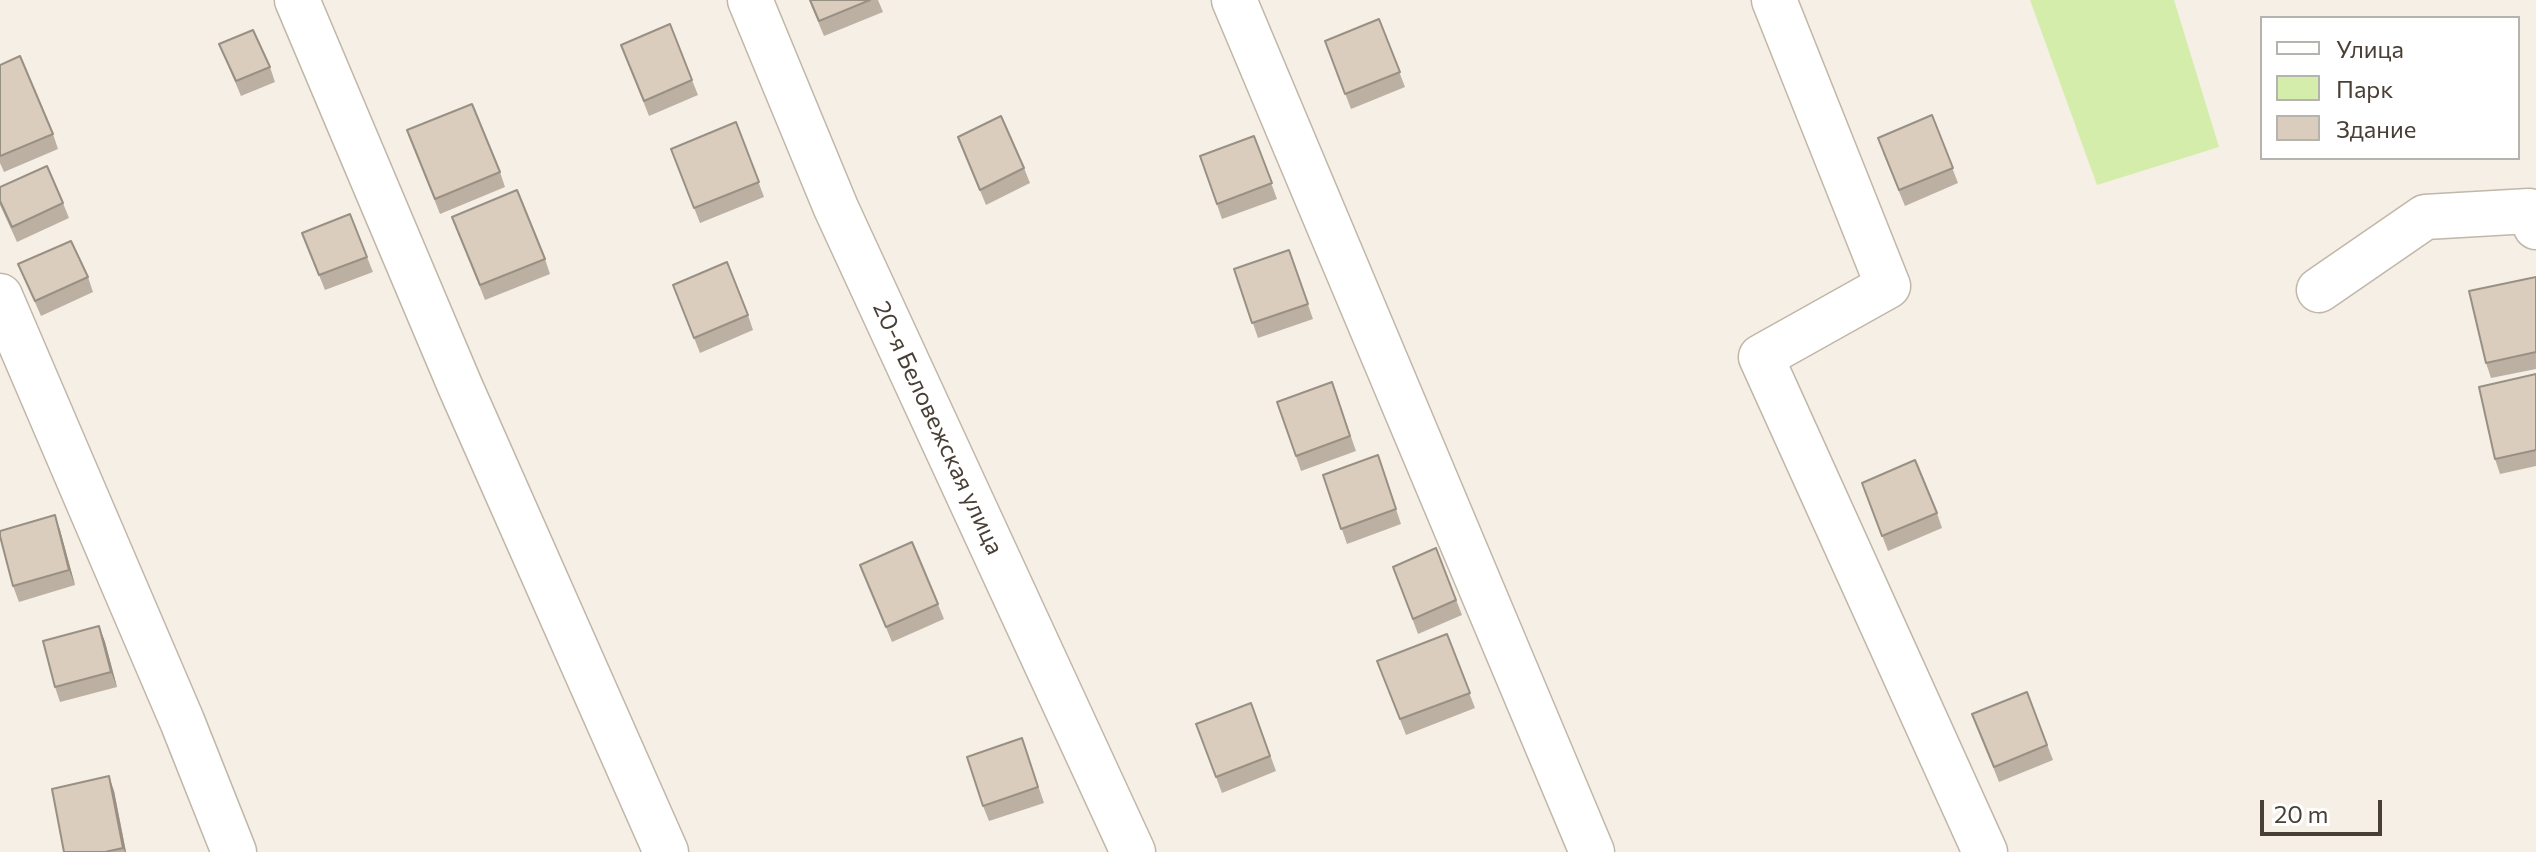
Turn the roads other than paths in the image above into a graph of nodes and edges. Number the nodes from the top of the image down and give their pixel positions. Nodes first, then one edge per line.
1 (297, 0) edge
2 (750, 0) edge
3 (1234, 0) edge
4 (1774, 0) edge
5 (2536, 227) edge
6 (2319, 290) dead end
7 (0, 296) edge
8 (1121, 849) edge
9 (234, 852) edge
10 (666, 852) edge
11 (1592, 852) edge
12 (1985, 852) edge

1 - 10 street
2 - 8 street, 20-я Беловежская улица
3 - 11 street
4 - 12 street
5 - 6 street
7 - 9 street

